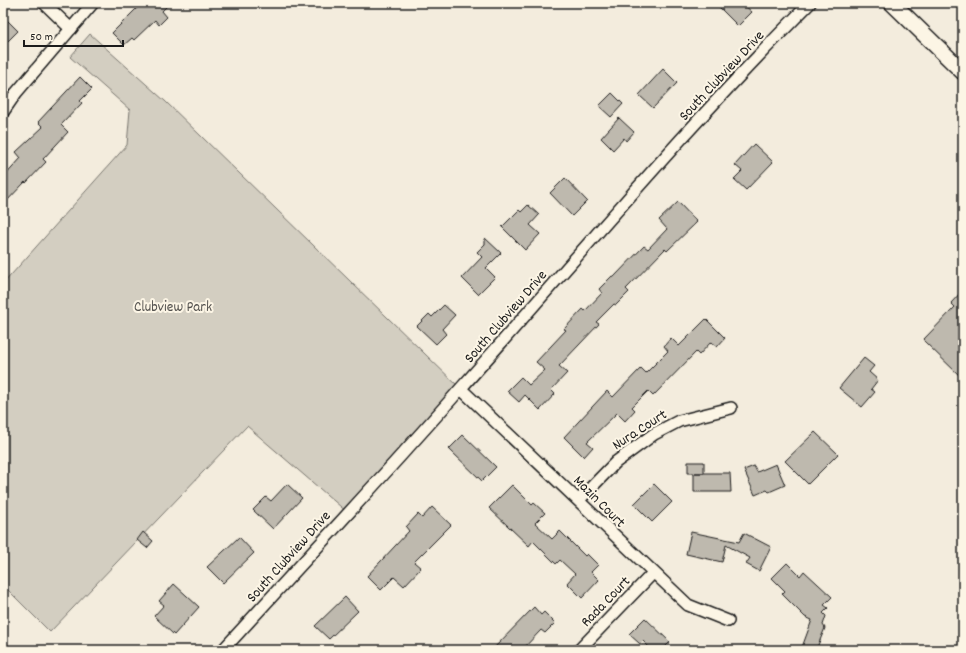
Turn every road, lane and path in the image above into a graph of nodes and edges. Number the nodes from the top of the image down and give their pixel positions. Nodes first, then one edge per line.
1 (44, 3) edge
2 (93, 3) edge
3 (810, 3) edge
4 (892, 3) edge
5 (71, 29) junction
6 (963, 72) edge
7 (3, 112) edge
8 (461, 389) junction
9 (731, 408) dead end
10 (579, 500) junction
11 (653, 573) junction
12 (728, 621) dead end
13 (223, 650) edge
14 (579, 650) edge

1 - 5 street
2 - 5 street
3 - 8 street, South Clubview Drive
4 - 6 main road
5 - 7 street
8 - 10 street, Mazin Court
8 - 13 street, South Clubview Drive
9 - 10 street, Nura Court
10 - 11 street, Mazin Court
11 - 12 street, Mazin Court
11 - 14 street, Rada Court

